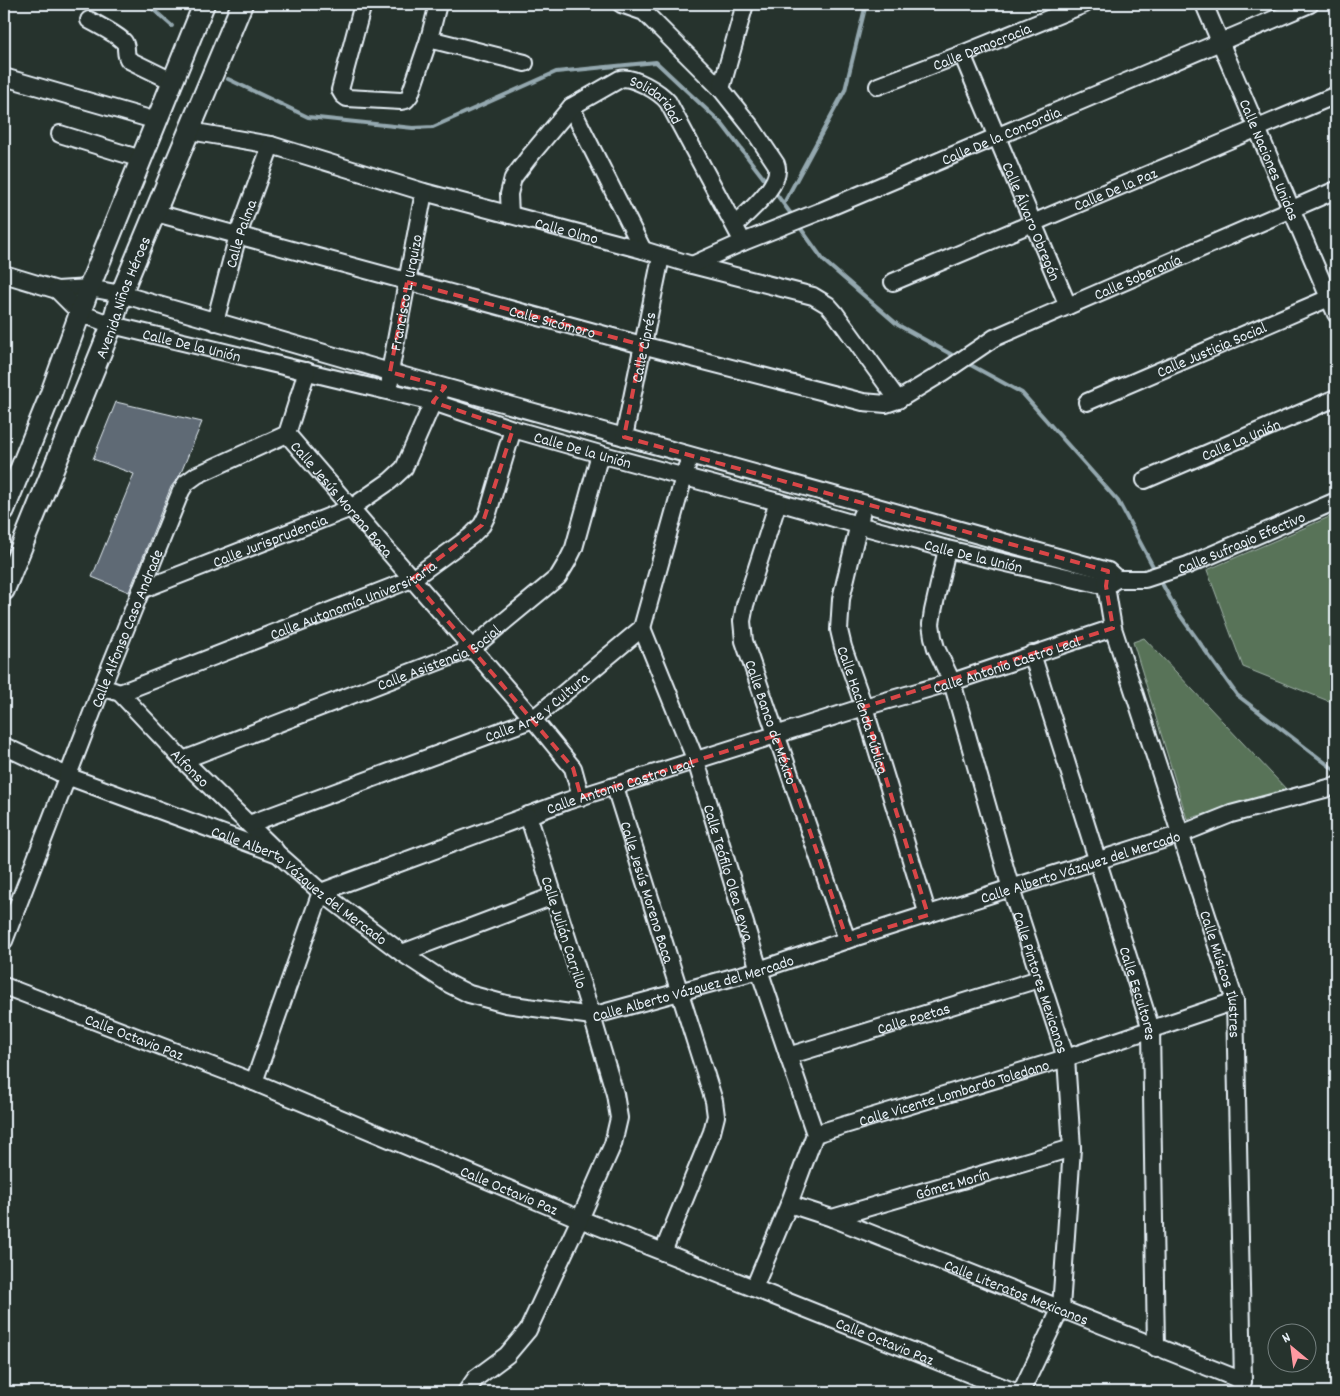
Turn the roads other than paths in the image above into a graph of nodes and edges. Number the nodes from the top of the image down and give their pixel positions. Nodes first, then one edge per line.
1 (204, 4) edge
2 (242, 4) edge
3 (363, 4) edge
4 (438, 4) edge
5 (621, 4) edge
6 (745, 4) edge
7 (1084, 4) edge
8 (1204, 4) edge
9 (1310, 4) edge
10 (645, 8) edge
11 (89, 20) dead end
12 (429, 39) junction
13 (1221, 42) junction
14 (962, 54) junction
15 (525, 62) dead end
16 (4, 76) edge
17 (172, 81) junction
18 (878, 86) dead end
19 (721, 89) junction
20 (1336, 96) edge
21 (571, 107) junction
22 (157, 121) junction
23 (1258, 129) junction
24 (190, 131) junction
25 (60, 134) dead end
26 (997, 136) junction
27 (271, 145) junction
28 (141, 159) junction
29 (1336, 190) edge
30 (424, 192) junction
31 (1292, 208) junction
32 (156, 213) junction
33 (510, 215) junction
34 (1033, 222) junction
35 (735, 225) junction
36 (238, 235) junction
37 (743, 242) junction
38 (643, 250) junction
39 (662, 257) junction
40 (692, 265) junction
41 (4, 274) edge
42 (407, 282) junction
43 (893, 282) dead end
44 (89, 288) junction
45 (57, 290) junction
46 (121, 294) junction
47 (1333, 297) edge
48 (1068, 306) junction
49 (80, 313) junction
50 (1336, 314) edge
51 (215, 322) junction
52 (112, 325) junction
53 (642, 345) junction
54 (307, 371) junction
55 (390, 372) junction
56 (944, 372) joint
57 (445, 387) junction
58 (391, 391) junction
59 (1336, 398) edge
60 (898, 400) junction
61 (433, 402) junction
62 (1087, 402) dead end
63 (513, 429) junction
64 (287, 434) junction
65 (624, 437) junction
66 (600, 454) junction
67 (691, 454) junction
68 (683, 476) junction
69 (1145, 480) dead end
70 (1336, 501) edge
71 (778, 502) junction
72 (864, 503) junction
73 (351, 508) junction
74 (4, 510) edge
75 (858, 525) junction
76 (948, 549) junction
77 (412, 579) junction
78 (1110, 579) junction
79 (1145, 579) joint
80 (4, 590) edge
81 (141, 590) junction
82 (642, 628) junction
83 (1113, 628) junction
84 (471, 648) junction
85 (1032, 654) junction
86 (952, 682) junction
87 (102, 687) junction
88 (120, 693) junction
89 (864, 707) junction
90 (533, 719) junction
91 (778, 735) junction
92 (4, 746) edge
93 (183, 760) junction
94 (696, 761) junction
95 (67, 776) junction
96 (1336, 786) edge
97 (615, 787) junction
98 (581, 796) junction
99 (528, 815) junction
100 (249, 824) junction
101 (1181, 834) junction
102 (278, 854) junction
103 (1099, 861) junction
104 (1011, 889) junction
105 (321, 892) junction
106 (553, 896) junction
107 (928, 915) junction
108 (847, 940) junction
109 (4, 941) edge
110 (402, 953) junction
111 (759, 970) junction
112 (1039, 979) junction
113 (4, 986) edge
114 (680, 993) junction
115 (1234, 1000) junction
116 (592, 1016) junction
117 (1151, 1029) junction
118 (788, 1056) junction
119 (1066, 1058) junction
120 (254, 1082) junction
121 (815, 1134) junction
122 (1072, 1148) junction
123 (789, 1204) junction
124 (832, 1218) junction
125 (580, 1219) junction
126 (663, 1252) junction
127 (754, 1288) junction
128 (1061, 1308) junction
129 (1156, 1348) junction
130 (1242, 1387) edge
131 (466, 1392) edge
132 (1015, 1392) edge
133 (1021, 1392) edge

1 - 17 main road, Avenida Niños Héroes
2 - 24 main road, Avenida Niños Héroes
3 - 12 street
4 - 12 street
5 - 10 street
6 - 19 street
7 - 14 street, Calle Democracia
8 - 13 street, Calle Naciones Unidas
9 - 13 street, Calle De la Concordia
10 - 19 street
11 - 17 street
12 - 15 street
13 - 23 street, Calle Naciones Unidas
13 - 26 street, Calle De la Concordia
14 - 18 street, Calle Democracia
14 - 26 street, Calle Álvaro Obregón
16 - 22 street
17 - 22 main road, Avenida Niños Héroes
19 - 35 street
20 - 23 street, Calle De la Paz
21 - 33 street, Solidaridad
21 - 35 street, Solidaridad
21 - 38 street
22 - 28 main road, Avenida Niños Héroes
23 - 31 street, Calle Naciones Unidas
23 - 34 street, Calle De la Paz
24 - 27 street, Calle Olmo
24 - 32 main road, Avenida Niños Héroes
25 - 28 street
26 - 34 street, Calle Álvaro Obregón
26 - 37 street, Calle De la Concordia
27 - 30 street, Calle Olmo
27 - 36 street, Calle Palma
28 - 44 main road, Avenida Niños Héroes
29 - 31 street, Calle Soberanía
30 - 33 street, Calle Olmo
30 - 42 street, Francisco L. Urquizo
31 - 47 street, Calle Naciones Unidas
31 - 48 street, Calle Soberanía
32 - 36 street, Calle Sicómoro
32 - 46 main road, Avenida Niños Héroes
33 - 38 street, Calle Olmo
34 - 43 street, Calle De la Paz
34 - 48 street, Calle Álvaro Obregón
35 - 37 street, Solidaridad
36 - 42 street, Calle Sicómoro
36 - 51 street, Calle Palma
37 - 40 street, Calle De la Concordia
38 - 39 street, Calle Olmo
39 - 40 street, Calle Olmo
39 - 53 street, Calle Ciprés
40 - 60 street, Calle Olmo
41 - 45 street, Calle De la Unión
42 - 53 street, Calle Sicómoro
42 - 55 street, Francisco L. Urquizo
44 - 45 street, Calle De la Unión
44 - 46 street, Calle De la Unión
44 - 49 main road, Avenida Niños Héroes
45 - 49 street, Calle De la Unión
46 - 51 street, Calle De la Unión
46 - 52 main road, Avenida Niños Héroes
47 - 50 street, Calle Naciones Unidas
47 - 62 street, Calle Justicia Social
48 - 56 street, Calle Soberanía
49 - 52 street, Calle De la Unión
49 - 74 main road, Avenida Niños Héroes
51 - 55 street, Calle De la Unión
52 - 54 street, Calle De la Unión
52 - 80 main road, Avenida Niños Héroes
53 - 60 street, Calle Sicómoro
53 - 65 street, Calle Ciprés
54 - 58 street, Calle De la Unión
54 - 64 street
55 - 57 street, Calle De la Unión
55 - 58 street, Francisco L. Urquizo
56 - 60 street, Calle Sicómoro
57 - 61 street, Calle Jurisprudencia
57 - 65 street, Calle De la Unión
58 - 61 street, Calle De la Unión
59 - 69 street, Calle La Unión
61 - 63 street, Calle De la Unión
61 - 73 street, Calle Jurisprudencia
63 - 66 street, Calle De la Unión
63 - 77 street, Calle Autonomía Universitaria
64 - 73 street, Calle Jesús Moreno Baca
64 - 81 street, Calle Alfonso Caso Andrade
65 - 67 street, Calle De la Unión
66 - 68 street, Calle De la Unión
66 - 84 street, Calle Asistencia Social
67 - 68 street
67 - 72 street, Calle De la Unión
68 - 71 street, Calle De la Unión
68 - 82 street
70 - 79 street, Calle Sufragio Efectivo
71 - 75 street, Calle De la Unión
71 - 91 street, Calle Banco de México
72 - 75 street, Calle Hacienda Pública
72 - 78 street, Calle De la Unión
73 - 77 street, Calle Jesús Moreno Baca
73 - 81 street, Calle Jurisprudencia
75 - 76 street, Calle De la Unión
75 - 89 street, Calle Hacienda Pública
76 - 78 street, Calle De la Unión
76 - 86 street, Calle Pintores Mexicanos
77 - 84 street, Calle Jesús Moreno Baca
77 - 88 street, Calle Autonomía Universitaria
78 - 79 street, Calle De la Unión
78 - 83 street, Calle Músicos Ilustres
81 - 87 street, Calle Alfonso Caso Andrade
82 - 90 street, Calle Arte y Cultura
82 - 94 street, Calle Teófilo Olea Leyva
83 - 85 street, Calle Antonio Castro Leal
83 - 101 street, Calle Músicos Ilustres
84 - 90 street, Calle Jesús Moreno Baca
84 - 93 street, Calle Asistencia Social
85 - 86 street, Calle Antonio Castro Leal
85 - 103 street, Calle Escultores
86 - 89 street, Calle Antonio Castro Leal
86 - 104 street, Calle Pintores Mexicanos
87 - 88 street, Alfonso
87 - 95 street, Calle Alfonso Caso Andrade
88 - 93 street, Alfonso
89 - 91 street, Calle Antonio Castro Leal
89 - 107 street, Calle Hacienda Pública
90 - 98 street, Calle Jesús Moreno Baca
90 - 100 street, Calle Arte y Cultura
91 - 94 street, Calle Antonio Castro Leal
91 - 108 street, Calle Banco de México
92 - 95 street, Calle Alberto Vázquez del Mercado
93 - 100 street, Alfonso
94 - 97 street, Calle Antonio Castro Leal
94 - 111 street, Calle Teófilo Olea Leyva
95 - 102 street, Calle Alberto Vázquez del Mercado
95 - 109 street, Calle Alfonso Caso Andrade
96 - 101 street, Calle Alberto Vázquez del Mercado
97 - 98 street, Calle Antonio Castro Leal
97 - 114 street, Calle Jesús Moreno Baca
98 - 99 street, Calle Antonio Castro Leal
99 - 105 street, Calle Antonio Castro Leal
99 - 106 street, Calle Julián Carrillo
100 - 102 street, Alfonso
101 - 103 street, Calle Alberto Vázquez del Mercado
101 - 115 street, Calle Músicos Ilustres
102 - 105 street, Calle Alberto Vázquez del Mercado
103 - 104 street, Calle Alberto Vázquez del Mercado
103 - 117 street, Calle Escultores
104 - 107 street, Calle Alberto Vázquez del Mercado
104 - 112 street, Calle Pintores Mexicanos
105 - 110 street, Calle Alberto Vázquez del Mercado
105 - 120 street
106 - 110 street
106 - 116 street, Calle Julián Carrillo
107 - 108 street, Calle Alberto Vázquez del Mercado
108 - 111 street, Calle Alberto Vázquez del Mercado
110 - 116 street, Calle Alberto Vázquez del Mercado
111 - 114 street, Calle Alberto Vázquez del Mercado
111 - 118 street, Calle Teófilo Olea Leyva
112 - 118 street, Calle Poetas
112 - 119 street, Calle Pintores Mexicanos
113 - 120 street, Calle Octavio Paz
114 - 116 street, Calle Alberto Vázquez del Mercado
114 - 126 street, Calle Jesús Moreno Baca
115 - 117 street, Calle Vicente Lombardo Toledano
115 - 130 street, Calle Músicos Ilustres
116 - 125 street, Calle Julián Carrillo
117 - 119 street, Calle Vicente Lombardo Toledano
117 - 129 street, Calle Escultores
118 - 121 street, Calle Teófilo Olea Leyva
119 - 121 street, Calle Vicente Lombardo Toledano
119 - 122 street, Calle Pintores Mexicanos
120 - 125 street, Calle Octavio Paz
121 - 123 street
122 - 124 street, Gómez Morín
122 - 128 street, Calle Pintores Mexicanos
123 - 124 street, Calle Literatos Mexicanos
123 - 127 street
124 - 128 street, Calle Literatos Mexicanos
125 - 126 street, Calle Octavio Paz
125 - 131 street, Calle Julián Carrillo
126 - 127 street, Calle Octavio Paz
127 - 132 street, Calle Octavio Paz
128 - 129 street, Calle Literatos Mexicanos
128 - 133 street, Calle Pintores Mexicanos
129 - 130 street, Calle Literatos Mexicanos

